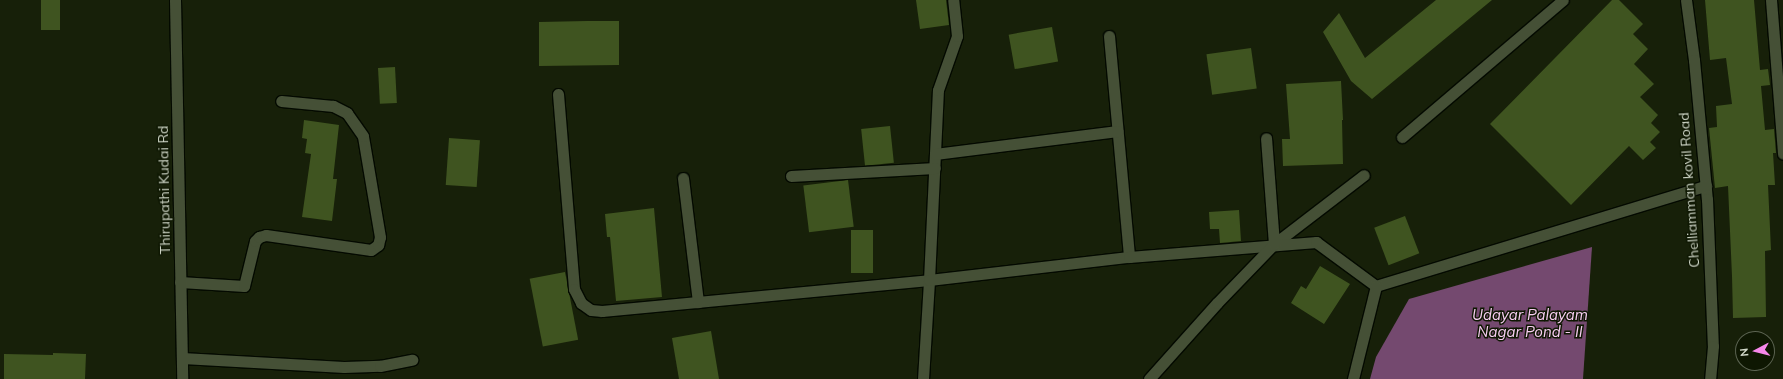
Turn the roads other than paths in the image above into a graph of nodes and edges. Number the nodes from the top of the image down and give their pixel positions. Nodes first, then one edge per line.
1 (175, 0) edge
2 (953, 0) edge
3 (1563, 0) edge
4 (1686, 0) edge
5 (1771, 0) edge
6 (1109, 36) dead end
7 (558, 94) dead end
8 (281, 101) dead end
9 (1118, 131) junction
10 (1402, 137) dead end
11 (1266, 138) dead end
12 (935, 154) junction
13 (1783, 154) edge
14 (935, 168) junction
15 (1364, 175) dead end
16 (791, 176) dead end
17 (683, 178) dead end
18 (1706, 186) junction
19 (1274, 244) junction
20 (1129, 257) junction
21 (929, 280) junction
22 (180, 282) junction
23 (1376, 286) junction
24 (698, 302) junction
25 (182, 358) junction
26 (412, 360) dead end
27 (182, 379) edge
28 (924, 379) edge
29 (1149, 379) edge
30 (1353, 379) edge
31 (1710, 379) edge

1 - 22 street, Thirupathi Kudai Rd
2 - 12 street
3 - 10 street
4 - 18 street, Chelliamman kovil Road
5 - 13 street
6 - 9 street
7 - 24 street
8 - 22 street
9 - 12 street
9 - 20 street
11 - 19 street
12 - 14 street
14 - 16 street
14 - 21 street
15 - 19 street
17 - 24 street
18 - 23 street
18 - 31 street, Chelliamman kovil Road
19 - 20 street
19 - 23 street
19 - 29 street
20 - 21 street
21 - 24 street
21 - 28 street
22 - 25 street, Thirupathi Kudai Rd
23 - 30 street
25 - 26 street
25 - 27 street, Thirupathi Kudai Rd

